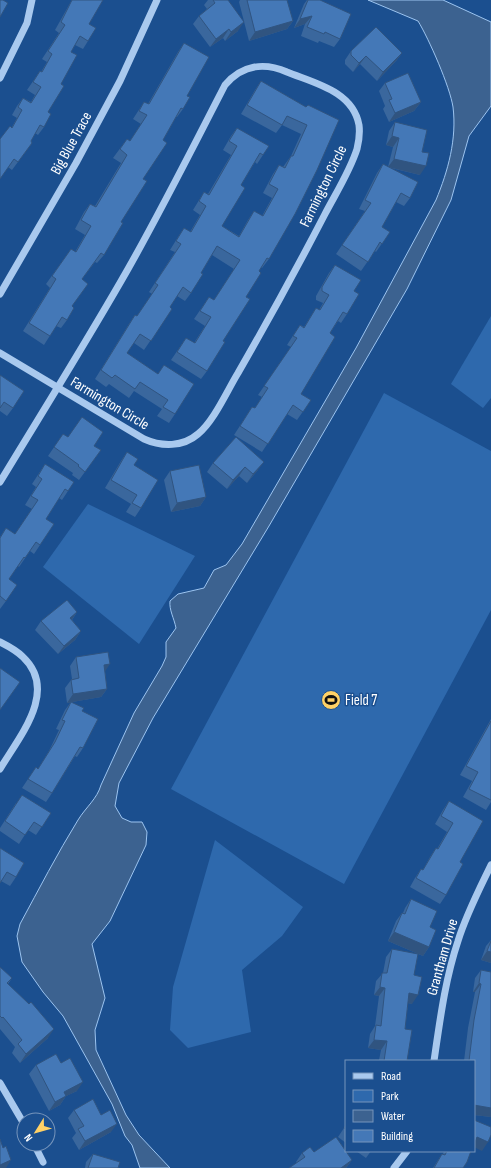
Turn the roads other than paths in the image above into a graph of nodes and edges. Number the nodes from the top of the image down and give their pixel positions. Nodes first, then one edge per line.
1 (32, 0) edge
2 (157, 0) edge
3 (0, 78) edge
4 (0, 294) edge
5 (0, 353) edge
6 (57, 387) junction
7 (0, 482) edge
8 (0, 642) edge
9 (0, 769) edge
10 (491, 865) edge
11 (434, 1060) edge
12 (0, 1083) edge
13 (17, 1112) edge
14 (38, 1152) edge
15 (406, 1152) edge
16 (43, 1162) dead end
17 (394, 1168) edge

1 - 3 street
2 - 4 street, Big Blue Trace
5 - 6 street, Farmington Circle
6 - 6 street, Farmington Circle
6 - 7 street
8 - 9 street
10 - 11 street, Grantham Drive
12 - 13 street
14 - 16 street
15 - 17 street

